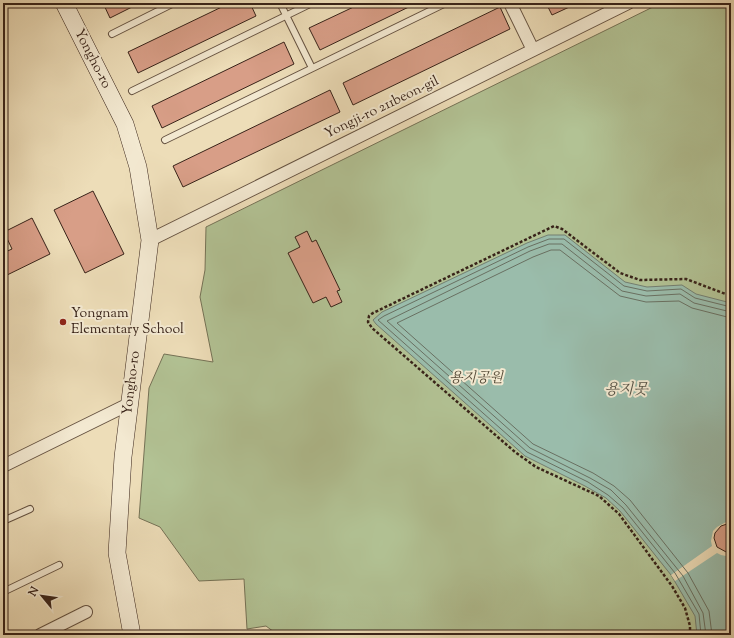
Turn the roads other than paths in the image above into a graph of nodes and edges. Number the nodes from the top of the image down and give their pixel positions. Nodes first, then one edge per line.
1 (64, 3) edge
2 (174, 3) edge
3 (280, 3) edge
4 (312, 3) edge
5 (446, 3) edge
6 (510, 3) edge
7 (628, 3) edge
8 (286, 15) junction
9 (112, 34) dead end
10 (533, 50) junction
11 (312, 68) junction
12 (132, 91) dead end
13 (165, 140) dead end
14 (150, 240) junction
15 (129, 404) junction
16 (3, 466) edge
17 (30, 509) dead end
18 (3, 521) edge
19 (59, 565) dead end
20 (3, 592) edge
21 (86, 612) dead end
22 (40, 635) edge
23 (132, 635) edge

1 - 14 street, Yongho-ro
2 - 9 lane
3 - 8 lane
4 - 8 lane
5 - 11 lane
6 - 10 street
7 - 10 street, Yongji-ro 211beon-gil
8 - 11 lane
8 - 12 lane
10 - 14 street, Yongji-ro 211beon-gil
11 - 13 lane
14 - 15 street, Yongho-ro
15 - 16 street
15 - 23 street, Yongho-ro
17 - 18 lane
19 - 20 lane
21 - 22 street

